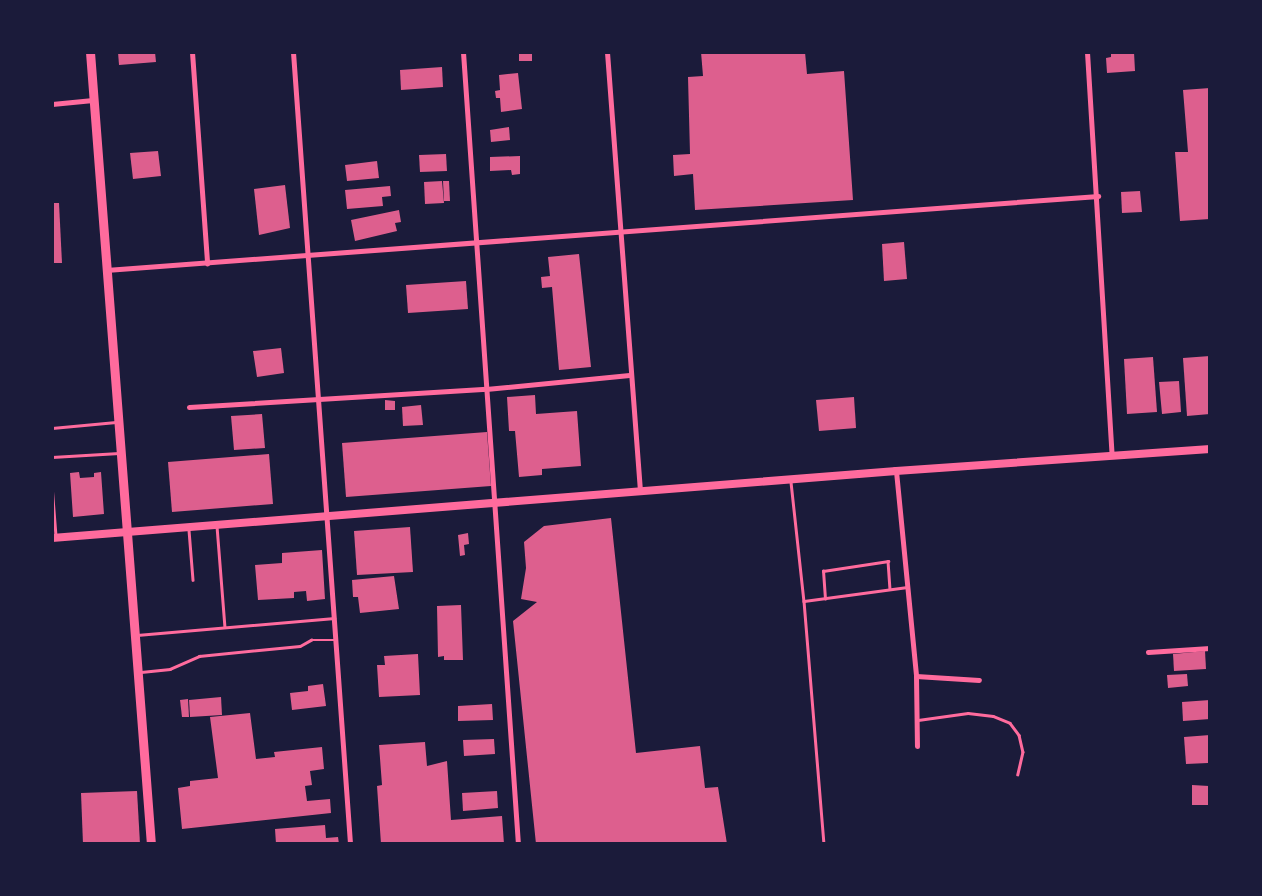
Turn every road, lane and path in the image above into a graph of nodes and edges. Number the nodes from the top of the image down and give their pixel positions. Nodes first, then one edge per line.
1 (90, 52) edge
2 (192, 52) edge
3 (293, 52) edge
4 (463, 52) edge
5 (607, 52) edge
6 (1088, 52) edge
7 (94, 103) junction
8 (52, 104) edge
9 (1098, 196) junction
10 (619, 233) junction
11 (477, 243) junction
12 (310, 254) junction
13 (207, 263) junction
14 (106, 270) junction
15 (629, 375) junction
16 (486, 388) junction
17 (320, 400) junction
18 (189, 407) dead end
19 (118, 422) junction
20 (52, 428) edge
21 (1210, 449) edge
22 (120, 453) junction
23 (1112, 455) junction
24 (52, 457) edge
25 (896, 470) junction
26 (790, 480) junction
27 (52, 485) edge
28 (640, 492) junction
29 (494, 504) junction
30 (54, 518) edge
31 (329, 518) junction
32 (217, 526) junction
33 (189, 528) junction
34 (126, 533) junction
35 (54, 538) edge
36 (193, 580) dead end
37 (908, 587) junction
38 (890, 589) junction
39 (825, 599) junction
40 (804, 602) junction
41 (335, 618) junction
42 (225, 628) junction
43 (136, 636) junction
44 (336, 640) junction
45 (1210, 648) edge
46 (1148, 652) dead end
47 (139, 672) junction
48 (916, 676) junction
49 (979, 680) dead end
50 (916, 720) junction
51 (917, 746) dead end
52 (1018, 774) dead end
53 (151, 844) edge
54 (350, 844) edge
55 (518, 844) edge
56 (824, 844) edge

1 - 7 main road
2 - 13 street
3 - 12 street
4 - 11 street
5 - 10 street
6 - 9 street
7 - 8 street
7 - 14 main road
9 - 10 street
9 - 23 street
10 - 11 street
10 - 15 street
11 - 12 street
11 - 16 street
12 - 13 street
12 - 17 street
13 - 14 street
14 - 19 main road
15 - 16 street
15 - 28 street
16 - 17 street
16 - 29 street
17 - 18 street
17 - 31 street
19 - 20 lane
19 - 22 main road
21 - 23 main road
22 - 24 lane
22 - 34 main road
23 - 25 main road
25 - 26 main road
25 - 37 street
26 - 28 main road
26 - 40 lane
27 - 30 lane
28 - 29 main road
29 - 31 main road
29 - 55 street
30 - 35 lane
31 - 32 main road
31 - 41 street
32 - 33 main road
32 - 42 lane
33 - 34 main road
33 - 36 lane
34 - 35 main road
34 - 43 main road
37 - 38 lane
37 - 48 street
38 - 39 lane
38 - 39 lane
39 - 40 lane
40 - 56 lane
41 - 42 lane
41 - 44 street
42 - 43 lane
43 - 47 main road
44 - 47 lane
44 - 54 street
45 - 46 street
47 - 53 main road
48 - 49 street
48 - 50 street
50 - 51 street
50 - 52 lane

